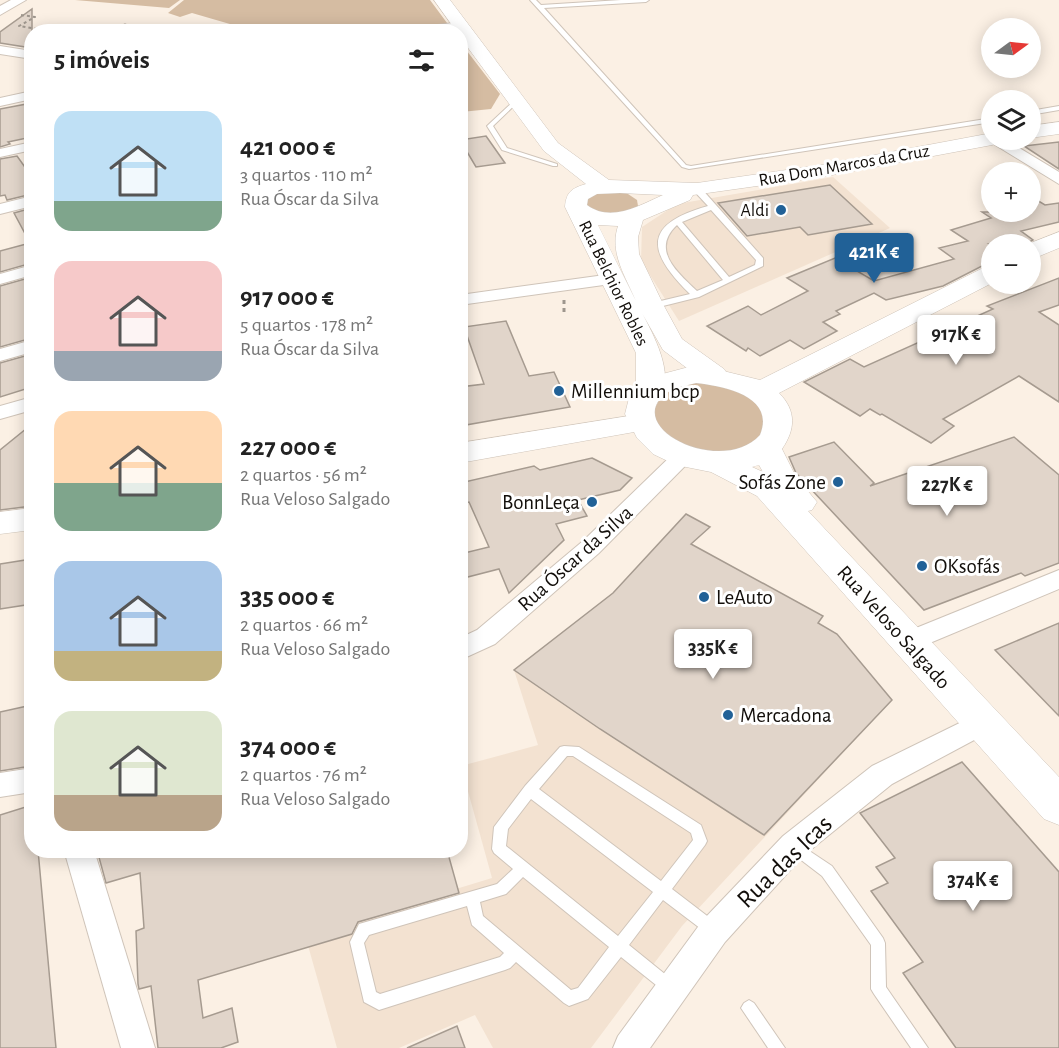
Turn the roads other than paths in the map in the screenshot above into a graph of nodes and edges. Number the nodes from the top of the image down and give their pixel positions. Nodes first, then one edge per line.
1 (442, 0) edge
2 (533, 0) edge
3 (646, 0) edge
4 (24, 7) edge
5 (539, 7) junction
6 (0, 11) edge
7 (460, 24) edge
8 (468, 35) edge
9 (0, 50) edge
10 (24, 54) edge
11 (24, 97) edge
12 (517, 100) junction
13 (0, 102) edge
14 (1059, 108) edge
15 (1041, 111) edge
16 (981, 122) edge
17 (1059, 128) edge
18 (1041, 130) edge
19 (981, 141) edge
20 (24, 148) edge
21 (1013, 150) edge
22 (0, 153) edge
23 (553, 156) junction
24 (1059, 179) edge
25 (603, 186) junction
26 (627, 188) junction
27 (697, 189) junction
28 (24, 203) edge
29 (577, 207) junction
30 (713, 207) junction
31 (0, 209) edge
32 (637, 214) junction
33 (676, 220) junction
34 (1059, 239) edge
35 (1041, 248) edge
36 (24, 272) edge
37 (0, 279) edge
38 (612, 279) junction
39 (981, 279) edge
40 (728, 281) junction
41 (696, 295) junction
42 (468, 299) edge
43 (651, 306) junction
44 (24, 348) edge
45 (0, 356) edge
46 (714, 375) junction
47 (650, 391) junction
48 (759, 392) junction
49 (24, 406) edge
50 (0, 413) edge
51 (641, 423) junction
52 (766, 448) junction
53 (468, 452) edge
54 (681, 457) junction
55 (718, 463) junction
56 (24, 520) edge
57 (0, 524) edge
58 (1059, 579) edge
59 (925, 635) junction
60 (468, 646) edge
61 (982, 723) junction
62 (1059, 776) edge
63 (24, 781) edge
64 (0, 785) edge
65 (530, 790) junction
66 (1059, 806) edge
67 (793, 846) junction
68 (81, 858) edge
69 (523, 868) junction
70 (662, 891) junction
71 (472, 898) junction
72 (714, 931) junction
73 (619, 946) junction
74 (515, 952) junction
75 (672, 989) junction
76 (749, 1008) dead end
77 (138, 1048) edge
78 (630, 1048) edge
79 (777, 1048) edge
80 (920, 1048) edge

1 - 7 main road, Rua Belchior Robles
2 - 5 lane
3 - 5 lane
4 - 6 street
5 - 16 lane
8 - 12 main road, Rua Belchior Robles
9 - 10 street
11 - 13 street
12 - 23 main road, Rua Belchior Robles
12 - 23 lane
14 - 15 lane
17 - 18 main road
19 - 27 main road, Rua Dom Marcos da Cruz
20 - 22 street
21 - 24 street
23 - 25 main road, Rua Belchior Robles
23 - 29 main road, Rua Belchior Robles
25 - 26 main road, Rua Dom Marcos da Cruz
25 - 29 main road
26 - 27 main road, Rua Dom Marcos da Cruz
26 - 32 main road
27 - 30 lane
27 - 32 main road, Rua Dom Marcos da Cruz
28 - 31 street
29 - 32 main road, Rua Dom Marcos da Cruz
29 - 38 main road, Rua Belchior Robles
30 - 33 lane
30 - 40 lane
32 - 43 main road, Rua Belchior Robles
33 - 40 lane
33 - 41 lane
34 - 35 main road
36 - 37 street
38 - 42 street
38 - 47 main road, Rua Belchior Robles
39 - 48 main road
40 - 41 lane
41 - 43 lane
43 - 46 main road, Rua Belchior Robles
44 - 45 street
46 - 47 main road
46 - 48 main road
47 - 51 main road
48 - 52 main road
49 - 50 street
51 - 53 main road
51 - 54 main road
52 - 55 main road
52 - 59 main road, Rua Veloso Salgado
54 - 55 main road
54 - 60 street, Rua Óscar da Silva
55 - 61 main road, Rua Veloso Salgado
56 - 57 main road
58 - 59 street
59 - 62 main road, Rua Veloso Salgado
61 - 66 main road, Rua Veloso Salgado
61 - 67 street, Rua das Icas
63 - 64 street
65 - 69 lane
65 - 70 lane
65 - 70 lane
67 - 72 street, Rua das Icas
67 - 80 lane
68 - 77 street
69 - 71 lane
69 - 73 lane
70 - 72 lane
70 - 73 lane
71 - 74 lane
71 - 74 lane
72 - 75 street, Rua das Icas
73 - 74 lane
73 - 75 lane
75 - 78 street, Rua das Icas
76 - 79 lane

